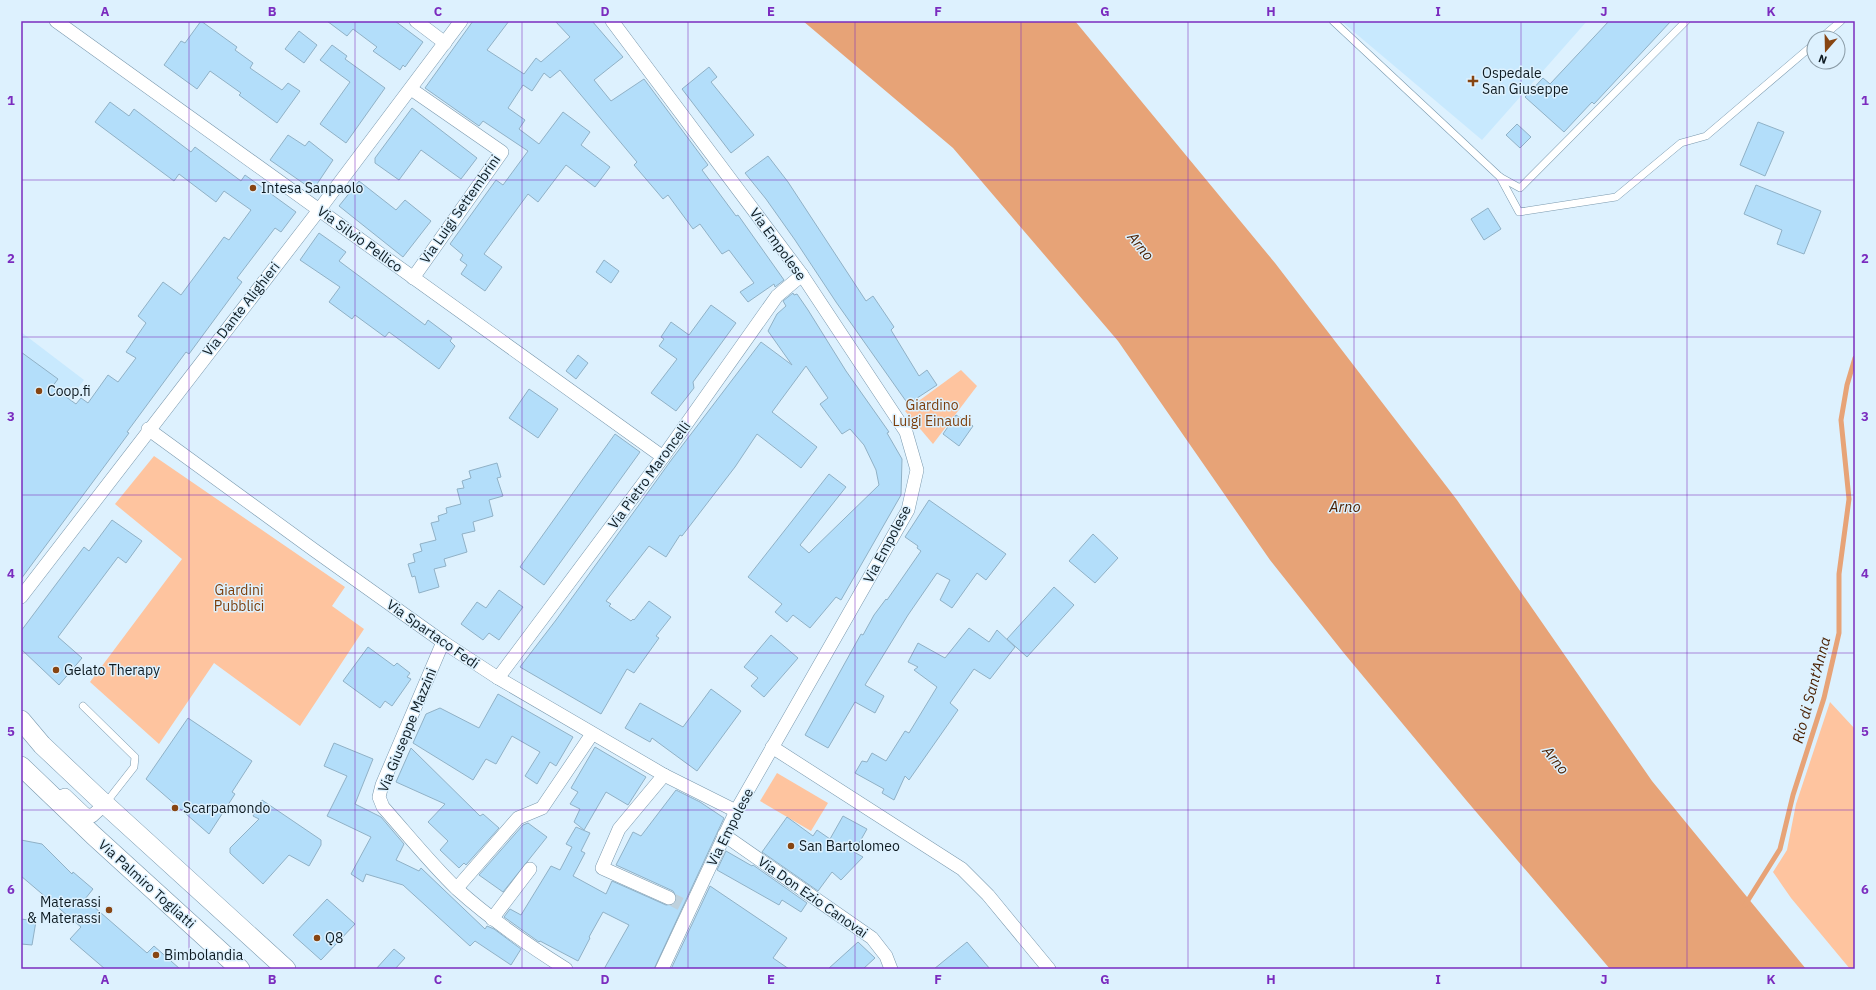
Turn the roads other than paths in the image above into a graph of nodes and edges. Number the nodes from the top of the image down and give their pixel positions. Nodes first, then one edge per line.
1 (416, 21) edge
2 (461, 21) edge
3 (612, 21) edge
4 (1333, 21) edge
5 (1686, 21) edge
6 (1841, 21) edge
7 (63, 23) edge
8 (1830, 30) edge
9 (445, 43) junction
10 (1806, 51) edge
11 (411, 89) junction
12 (1500, 177) junction
13 (319, 210) junction
14 (802, 275) junction
15 (412, 278) junction
16 (148, 430) junction
17 (663, 457) junction
18 (21, 597) edge
19 (443, 642) junction
20 (498, 678) junction
21 (83, 706) dead end
22 (21, 720) edge
23 (592, 734) junction
24 (772, 747) junction
25 (21, 766) edge
26 (664, 775) junction
27 (55, 799) junction
28 (105, 804) junction
29 (736, 811) junction
30 (724, 835) junction
31 (530, 869) dead end
32 (457, 888) junction
33 (669, 898) tunnel mouth
34 (492, 919) junction
35 (240, 969) edge
36 (286, 969) edge
37 (566, 969) edge
38 (662, 969) edge
39 (891, 969) edge
40 (1049, 969) edge

1 - 9 street
2 - 9 street, Via Dante Alighieri
3 - 14 street, Via Empolese
4 - 12 lane
5 - 12 lane
6 - 8 lane
7 - 13 street, Via Silvio Pellico
9 - 11 street, Via Dante Alighieri
10 - 12 lane
11 - 13 street, Via Dante Alighieri
11 - 15 street, Via Luigi Settembrini
13 - 15 street, Via Silvio Pellico
13 - 16 street, Via Dante Alighieri
14 - 17 street, Via Pietro Maroncelli
14 - 24 street, Via Empolese
15 - 17 street, Via Silvio Pellico
16 - 18 street, Via Dante Alighieri
16 - 19 street, Via Spartaco Fedi
17 - 20 street, Via Pietro Maroncelli
19 - 20 street, Via Spartaco Fedi
19 - 32 street, Via Giuseppe Mazzini
20 - 23 street, Via Spartaco Fedi
21 - 28 lane
22 - 28 main road
23 - 26 street, Via Spartaco Fedi
23 - 32 street
24 - 29 street, Via Empolese
24 - 40 street
25 - 27 main road, Via Palmiro Togliatti
26 - 29 street, Via Spartaco Fedi
26 - 33 street
27 - 28 street
27 - 35 main road, Via Palmiro Togliatti
28 - 36 main road
29 - 30 street, Via Empolese
30 - 38 street, Via Empolese
30 - 39 street, Via Don Ezio Canovai
31 - 34 street
32 - 34 street, Via Giuseppe Mazzini
34 - 37 street, Via Giuseppe Mazzini

